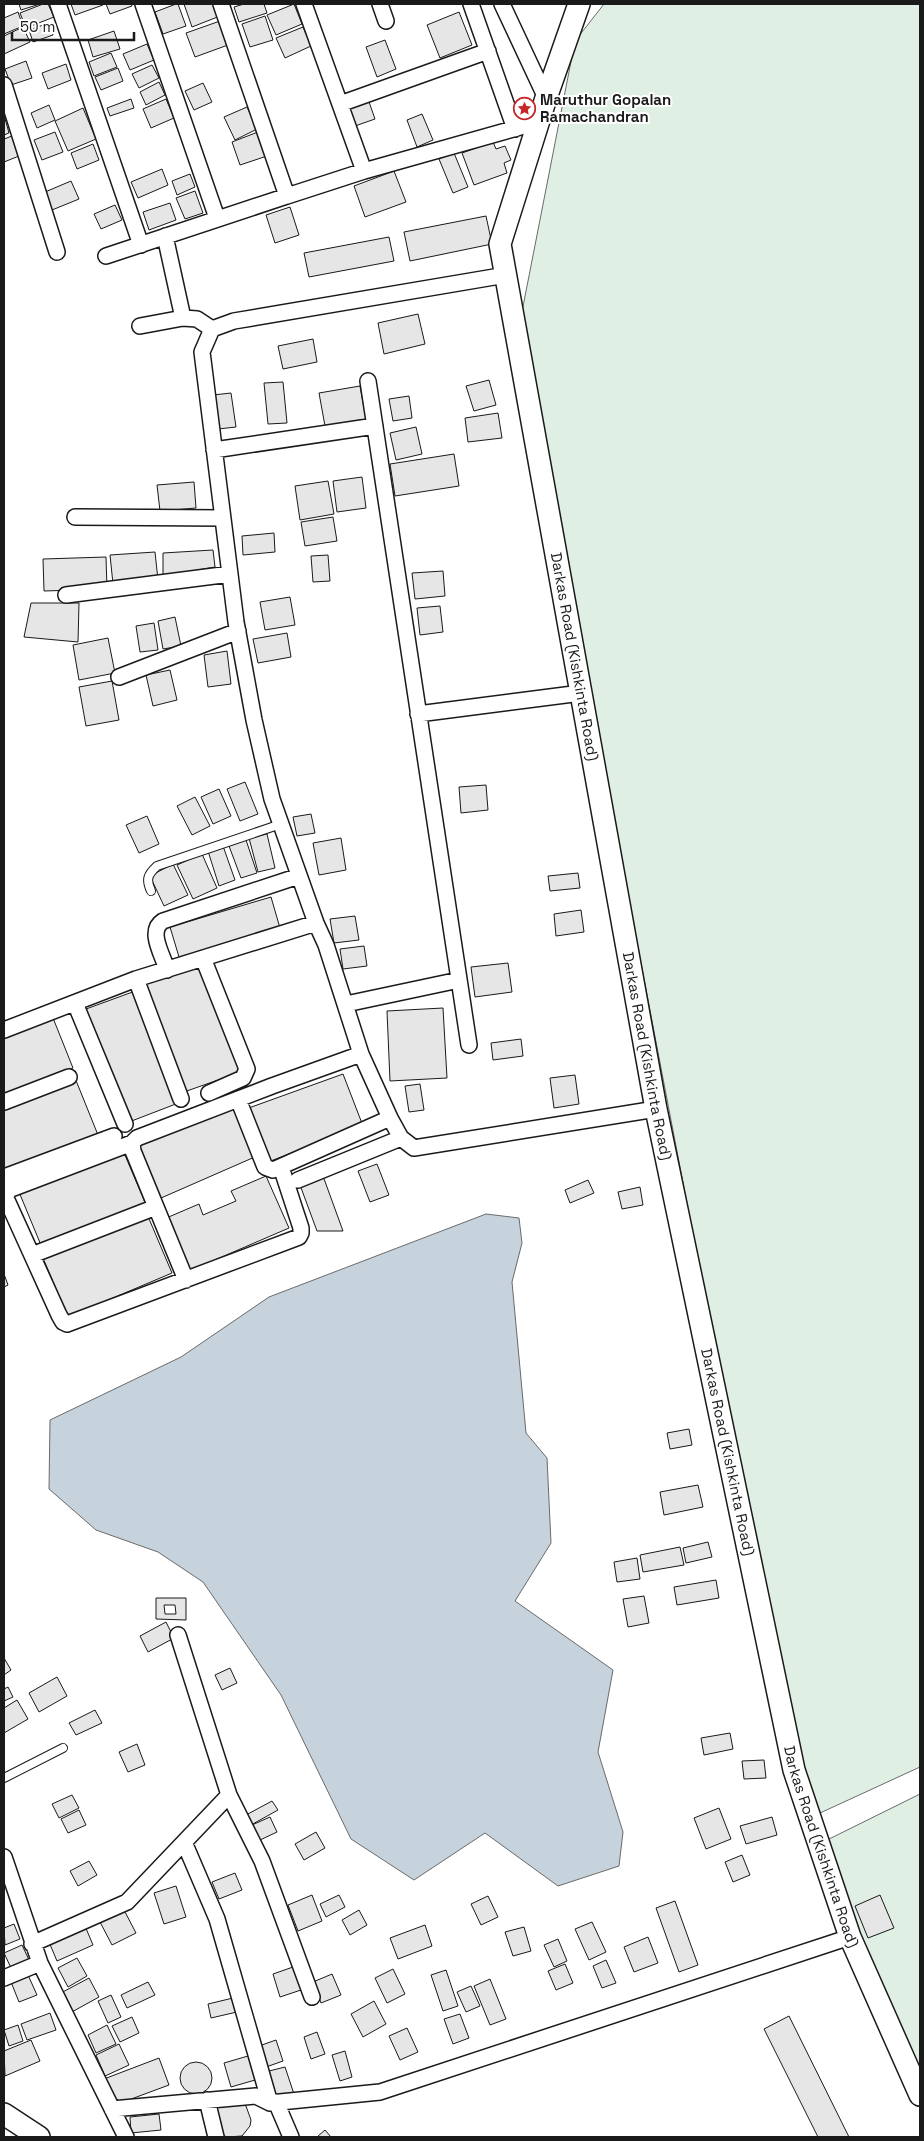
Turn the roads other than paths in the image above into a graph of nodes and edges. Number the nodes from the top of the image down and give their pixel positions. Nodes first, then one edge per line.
1 (58, 4) edge
2 (143, 4) edge
3 (221, 4) edge
4 (304, 4) edge
5 (380, 4) edge
6 (471, 4) edge
7 (502, 4) edge
8 (579, 4) edge
9 (386, 21) dead end
10 (488, 51) junction
11 (4, 85) edge
12 (546, 98) junction
13 (340, 104) junction
14 (538, 122) junction
15 (515, 129) junction
16 (364, 171) junction
17 (287, 196) junction
18 (217, 218) junction
19 (165, 236) junction
20 (142, 245) junction
21 (57, 252) dead end
22 (106, 256) dead end
23 (506, 275) junction
24 (183, 318) junction
25 (140, 326) dead end
26 (212, 329) junction
27 (368, 382) dead end
28 (375, 426) junction
29 (214, 450) junction
30 (75, 517) dead end
31 (222, 518) junction
32 (230, 574) junction
33 (66, 595) dead end
34 (238, 631) junction
35 (119, 676) dead end
36 (581, 693) junction
37 (418, 714) junction
38 (281, 824) junction
39 (299, 876) junction
40 (151, 891) dead end
41 (316, 923) junction
42 (203, 958) junction
43 (168, 970) junction
44 (136, 980) junction
45 (459, 980) junction
46 (75, 1003) junction
47 (346, 1004) junction
48 (4, 1030) edge
49 (469, 1045) dead end
50 (361, 1054) junction
51 (69, 1077) dead end
52 (209, 1094) dead end
53 (181, 1099) dead end
54 (238, 1099) junction
55 (4, 1102) edge
56 (656, 1109) junction
57 (390, 1118) junction
58 (125, 1124) dead end
59 (114, 1136) dead end
60 (401, 1138) junction
61 (132, 1143) junction
62 (281, 1168) junction
63 (4, 1177) edge
64 (298, 1180) dead end
65 (156, 1207) junction
66 (32, 1255) junction
67 (186, 1280) junction
68 (178, 1635) dead end
69 (63, 1748) dead end
70 (4, 1778) edge
71 (229, 1795) junction
72 (184, 1842) junction
73 (4, 1857) edge
74 (850, 1938) junction
75 (32, 1944) junction
76 (40, 1962) junction
77 (4, 1978) edge
78 (312, 1997) dead end
79 (920, 2095) edge
80 (207, 2100) junction
81 (273, 2103) junction
82 (112, 2109) junction
83 (4, 2114) edge
84 (39, 2137) edge
85 (126, 2137) edge
86 (216, 2137) edge
87 (291, 2137) edge

1 - 20 street
2 - 18 street
3 - 17 street
4 - 13 street
5 - 9 street
6 - 10 street
7 - 12 street
8 - 12 main road, Darkas Road (Kishkinta Road)
10 - 13 street
10 - 15 street
11 - 21 street
12 - 14 main road, Darkas Road (Kishkinta Road)
13 - 16 street
14 - 15 street
14 - 23 main road, Darkas Road (Kishkinta Road)
15 - 16 street
16 - 17 street
17 - 18 street
18 - 19 street
19 - 20 street
19 - 24 street
20 - 22 street
23 - 26 street
23 - 36 main road, Darkas Road (Kishkinta Road)
24 - 25 street
24 - 26 street
26 - 29 street
27 - 28 street
28 - 29 street
28 - 37 street
29 - 31 street
30 - 31 street
31 - 32 street
32 - 33 street
32 - 34 street
34 - 35 street
34 - 38 street
36 - 37 street
36 - 56 main road, Darkas Road (Kishkinta Road)
37 - 45 street
38 - 39 street
38 - 40 lane
39 - 41 street
39 - 43 street
41 - 42 street
41 - 47 street
42 - 43 street
42 - 52 street
43 - 44 street
44 - 46 street
44 - 53 street
45 - 47 street
45 - 49 street
46 - 48 street
46 - 58 street
47 - 50 street
50 - 54 street
50 - 57 street
51 - 55 street
54 - 61 street
54 - 62 street
56 - 60 street
56 - 74 main road, Darkas Road (Kishkinta Road)
57 - 60 street
57 - 62 street
59 - 63 street
60 - 64 street
61 - 65 street
61 - 66 street
62 - 67 street
65 - 66 street
65 - 67 street
66 - 67 street
68 - 71 street
69 - 70 lane
71 - 72 street
71 - 78 street
72 - 75 street
72 - 81 street
73 - 75 street
74 - 79 main road, Darkas Road (Kishkinta Road)
74 - 81 street
75 - 76 street
76 - 77 street
76 - 82 street
80 - 81 street
80 - 82 street
80 - 86 street
81 - 87 street
82 - 85 street
83 - 84 main road

